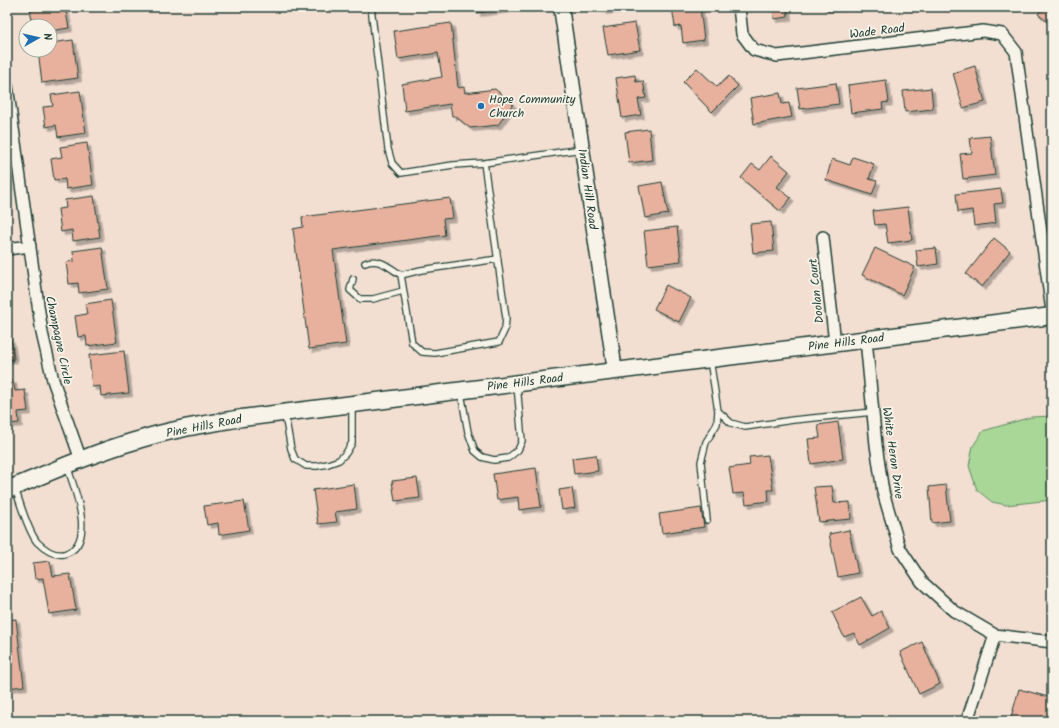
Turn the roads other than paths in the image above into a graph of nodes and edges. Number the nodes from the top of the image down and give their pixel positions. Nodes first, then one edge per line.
1 (371, 7) edge
2 (561, 7) edge
3 (739, 7) edge
4 (7, 86) edge
5 (582, 149) junction
6 (484, 164) junction
7 (823, 237) dead end
8 (30, 246) junction
9 (7, 249) edge
10 (498, 259) junction
11 (365, 263) dead end
12 (401, 275) junction
13 (353, 279) dead end
14 (404, 291) junction
15 (1052, 311) edge
16 (1052, 316) edge
17 (866, 339) junction
18 (835, 343) junction
19 (710, 359) junction
20 (615, 371) junction
21 (517, 384) junction
22 (460, 390) junction
23 (352, 404) junction
24 (285, 412) junction
25 (718, 412) junction
26 (873, 412) junction
27 (74, 463) junction
28 (10, 488) edge
29 (707, 520) dead end
30 (995, 635) junction
31 (1052, 642) edge
32 (967, 721) edge

1 - 6 lane
2 - 5 street, Indian Hill Road
3 - 15 street, Wade Road
4 - 8 street, Champagne Circle
5 - 6 lane
5 - 20 street, Indian Hill Road
6 - 10 lane
7 - 18 street, Doolan Court
8 - 9 street
8 - 27 street, Champagne Circle
10 - 12 lane
10 - 14 lane
11 - 12 lane
12 - 14 lane
13 - 14 lane
16 - 17 main road, Pine Hills Road
17 - 18 main road, Pine Hills Road
17 - 26 street, White Heron Drive
18 - 19 main road, Pine Hills Road
19 - 20 main road, Pine Hills Road
19 - 25 lane
20 - 21 main road, Pine Hills Road
21 - 22 main road, Pine Hills Road
21 - 22 lane
22 - 23 main road, Pine Hills Road
23 - 24 main road, Pine Hills Road
23 - 24 lane
24 - 27 main road, Pine Hills Road
25 - 26 lane
25 - 29 lane
26 - 30 street, White Heron Drive
27 - 28 main road, Pine Hills Road
27 - 28 lane
30 - 31 street, White Heron Drive
30 - 32 street

